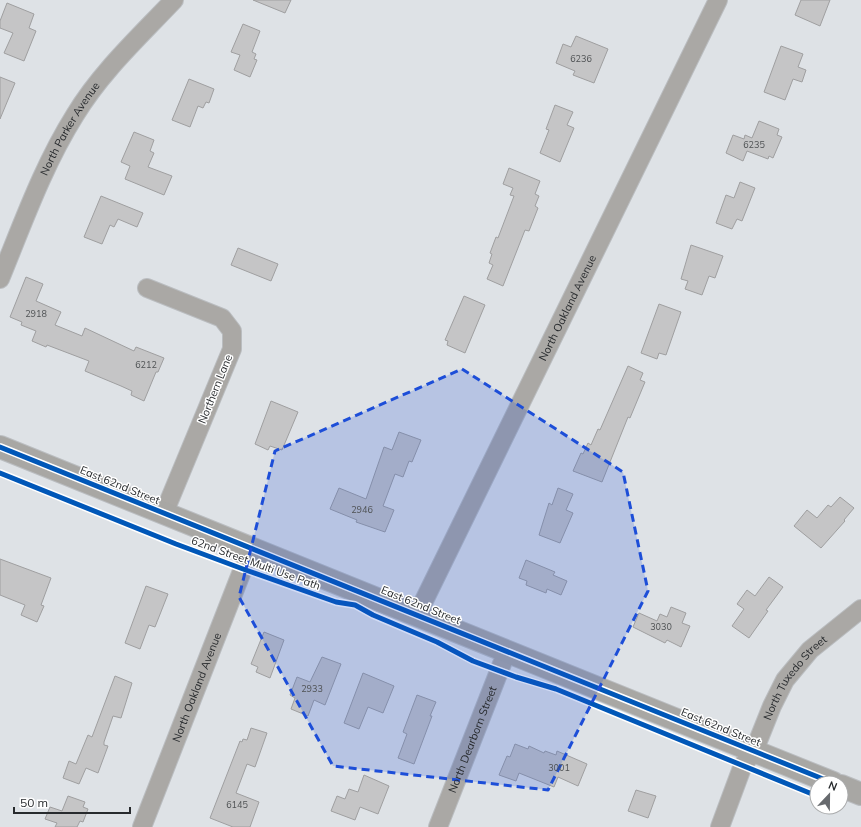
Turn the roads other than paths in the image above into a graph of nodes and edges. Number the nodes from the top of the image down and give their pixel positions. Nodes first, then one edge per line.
1 (174, 0) edge
2 (718, 0) edge
3 (0, 279) edge
4 (147, 288) dead end
5 (0, 447) edge
6 (164, 513) junction
7 (251, 548) junction
8 (861, 609) edge
9 (417, 615) junction
10 (507, 651) junction
11 (754, 751) junction
12 (813, 775) edge
13 (849, 789) edge
14 (861, 794) edge
15 (142, 827) edge
16 (438, 827) edge
17 (720, 827) edge

1 - 3 street, North Parker Avenue
2 - 9 street, North Oakland Avenue
4 - 6 street, Northern Lane
5 - 6 street, East 62nd Street
6 - 7 street, East 62nd Street
7 - 9 street, East 62nd Street
7 - 15 street, North Oakland Avenue
8 - 11 street, North Tuxedo Street
9 - 10 street, East 62nd Street
10 - 11 street, East 62nd Street
10 - 16 street, North Dearborn Street
11 - 12 street, East 62nd Street
11 - 17 street, North Tuxedo Street
13 - 14 street

